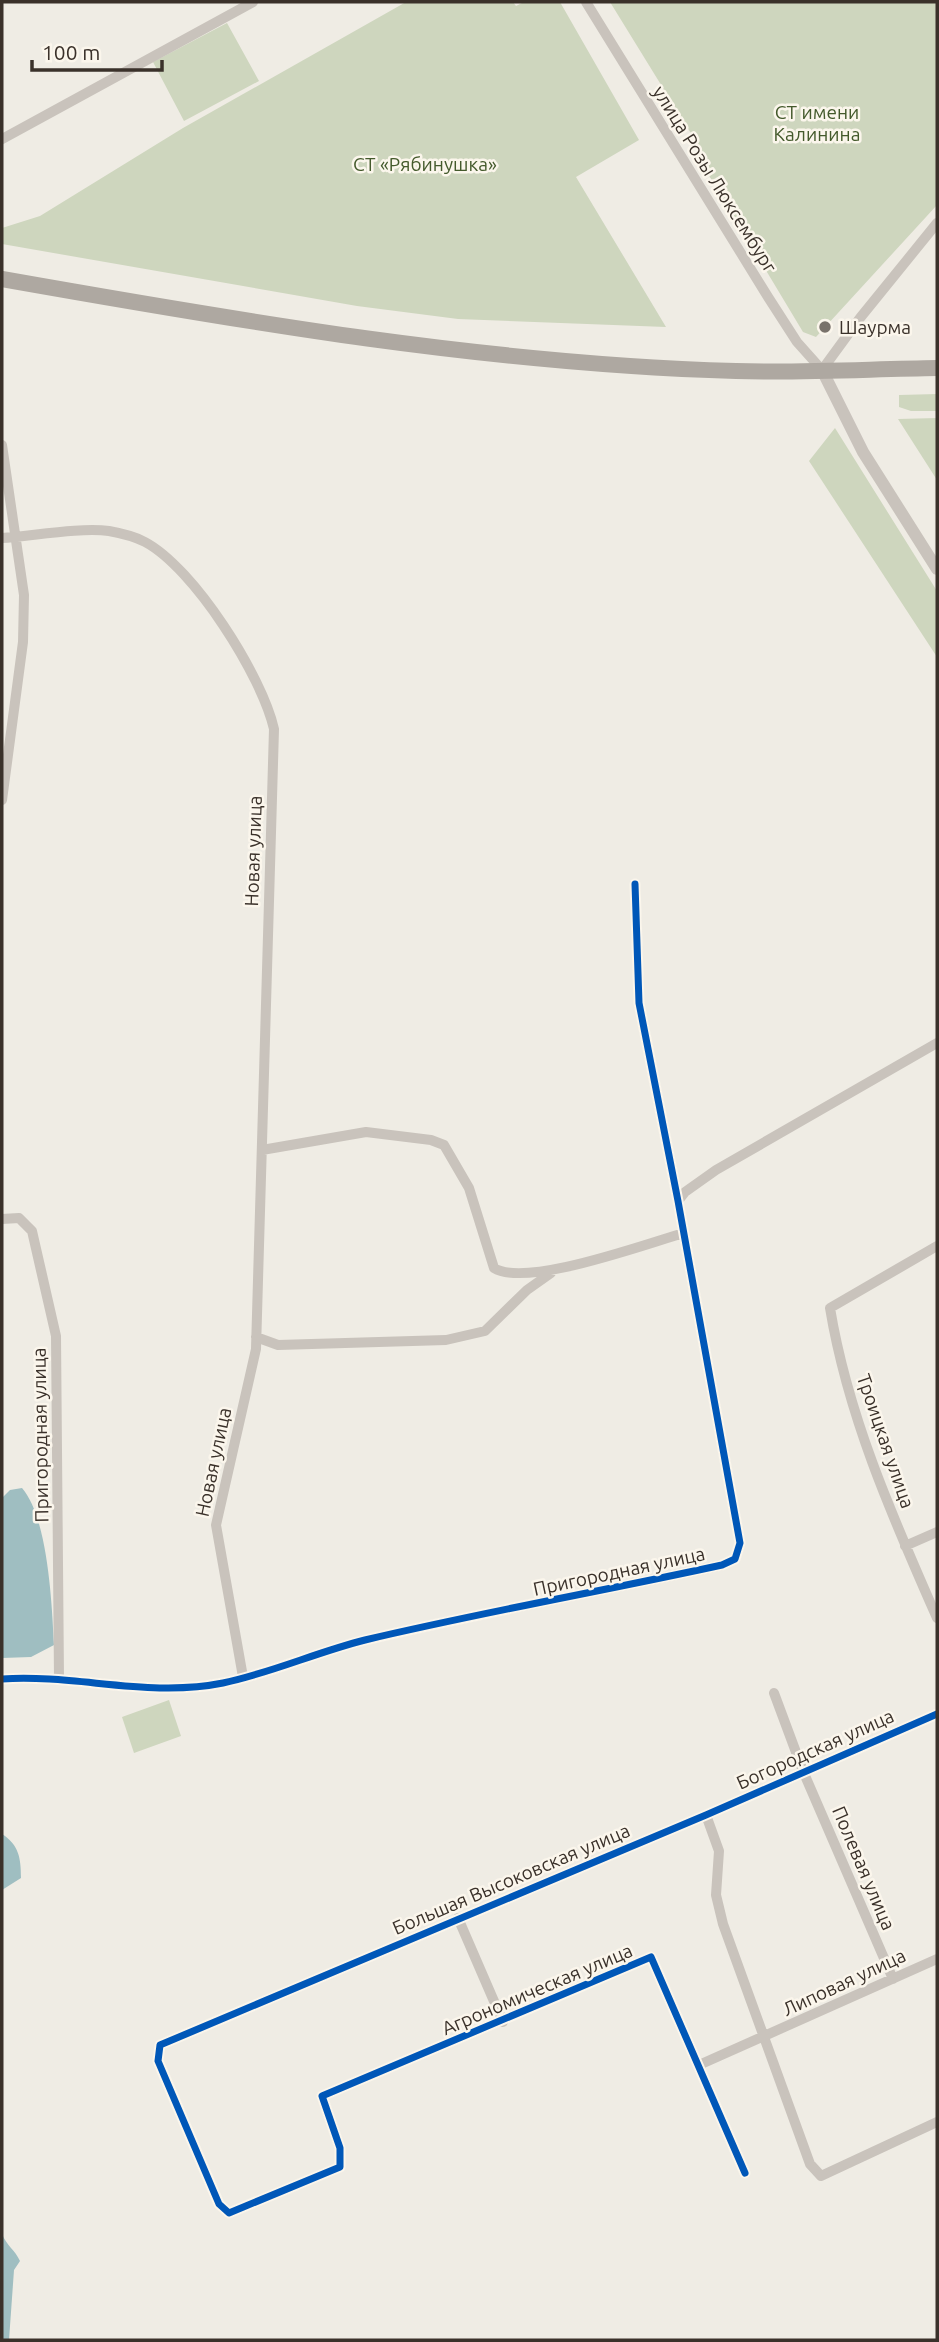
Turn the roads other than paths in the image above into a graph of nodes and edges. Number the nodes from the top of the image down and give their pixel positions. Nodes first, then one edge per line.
1 (253, 2) edge
2 (586, 2) edge
3 (2, 139) edge
4 (937, 223) edge
5 (2, 279) edge
6 (937, 368) edge
7 (822, 370) junction
8 (2, 445) edge
9 (15, 537) junction
10 (2, 538) edge
11 (937, 569) edge
12 (2, 800) edge
13 (635, 884) dead end
14 (937, 1043) edge
15 (262, 1150) junction
16 (678, 1200) junction
17 (2, 1219) edge
18 (684, 1233) junction
19 (937, 1246) edge
20 (557, 1269) junction
21 (256, 1337) junction
22 (937, 1532) edge
23 (905, 1546) junction
24 (937, 1618) edge
25 (243, 1677) junction
26 (59, 1678) junction
27 (2, 1679) edge
28 (774, 1693) dead end
29 (937, 1713) edge
30 (803, 1771) junction
31 (706, 1815) junction
32 (457, 1918) junction
33 (937, 1959) edge
34 (893, 1979) junction
35 (503, 2022) junction
36 (765, 2037) junction
37 (699, 2065) junction
38 (373, 2075) joint
39 (937, 2122) edge
40 (745, 2173) dead end

1 - 3 street
2 - 7 street, улица Розы Люксембург
4 - 7 street
5 - 7 main road
6 - 7 main road
7 - 11 street
8 - 9 street
9 - 10 street, Новая улица
9 - 12 street
9 - 15 street, Новая улица
13 - 16 street, Пригородная улица
14 - 16 street
15 - 20 street
15 - 21 street, Новая улица
16 - 18 street, Пригородная улица
17 - 26 street, Пригородная улица
18 - 20 street
18 - 25 street, Пригородная улица
19 - 23 street, Троицкая улица
20 - 21 street
21 - 25 street, Новая улица
22 - 23 street
23 - 24 street, Троицкая улица
25 - 26 street, Пригородная улица
26 - 27 street, Пригородная улица
28 - 30 street, Полевая улица
29 - 30 street, Богородская улица
30 - 31 street, Богородская улица
30 - 34 street, Полевая улица
31 - 32 street, Большая Высоковская улица
31 - 36 street
32 - 35 street
32 - 38 street, Большая Высоковская улица
33 - 34 street, Липовая улица
34 - 36 street, Липовая улица
35 - 37 street, Агрономическая улица
35 - 38 street, Агрономическая улица
36 - 37 street, Липовая улица
36 - 39 street
37 - 40 street, Агрономическая улица

